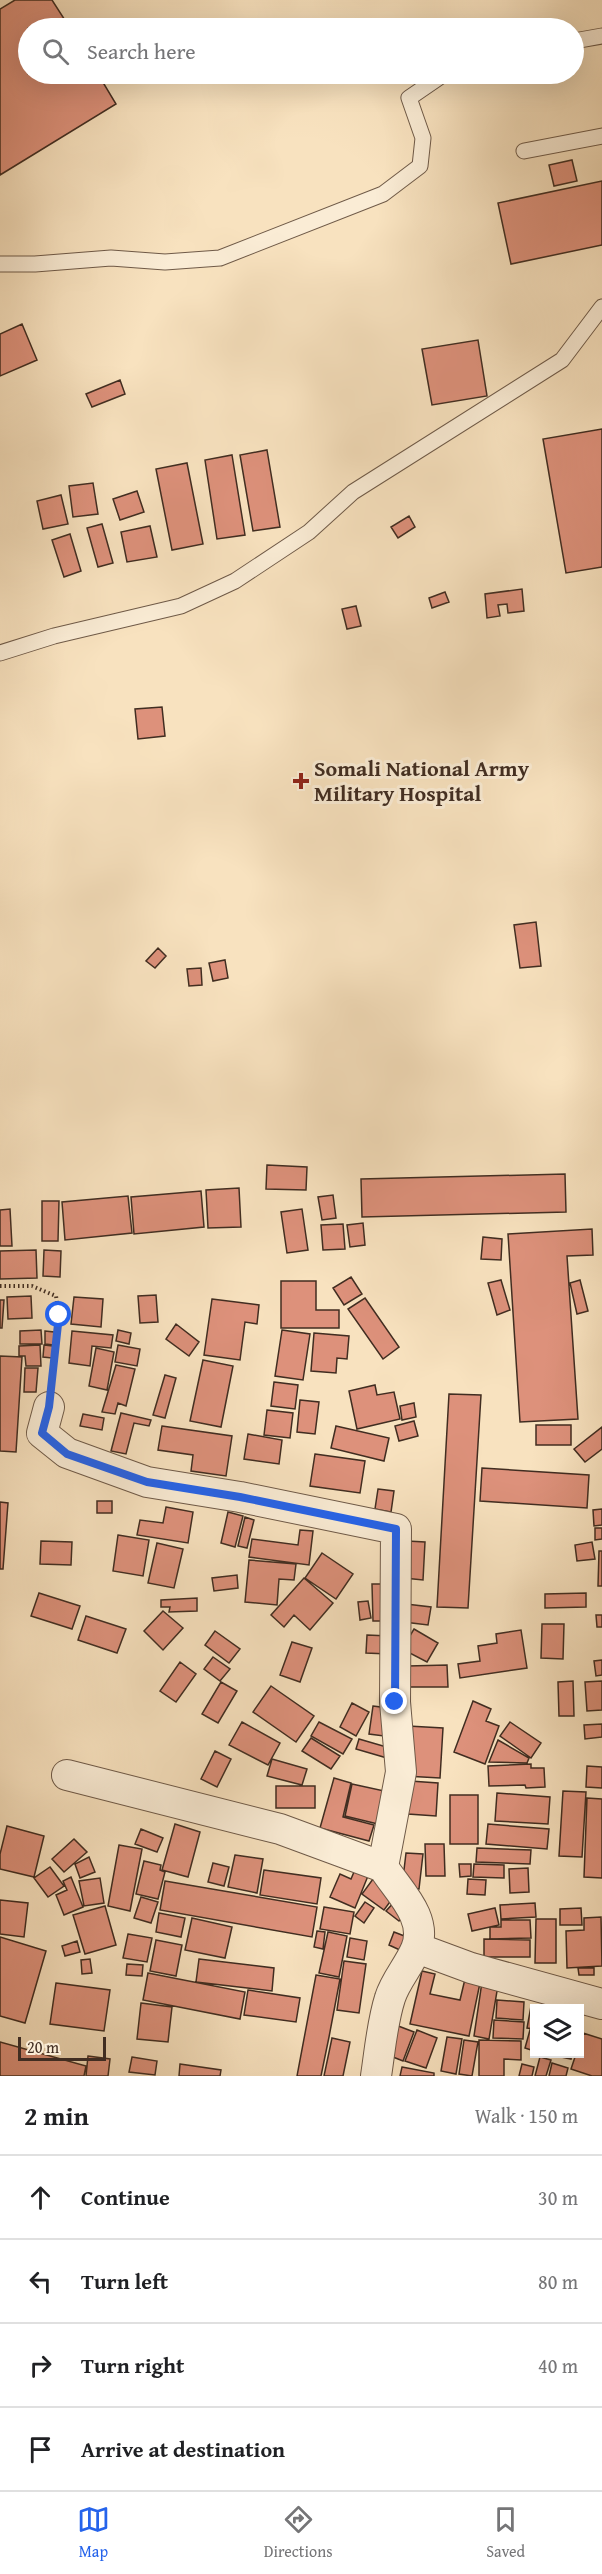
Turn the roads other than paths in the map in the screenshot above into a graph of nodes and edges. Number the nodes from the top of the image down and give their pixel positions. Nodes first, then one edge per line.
1 (602, 36) edge
2 (584, 39) edge
3 (429, 84) edge
4 (602, 136) edge
5 (524, 151) dead end
6 (0, 264) edge
7 (602, 307) edge
8 (0, 653) edge
9 (49, 1407) road end
10 (67, 1775) dead end
11 (383, 1868) junction
12 (417, 1948) junction
13 (602, 2004) edge
14 (376, 2076) edge

1 - 2 lane
3 - 6 lane
4 - 5 lane
7 - 8 lane
9 - 11 street
10 - 11 street
11 - 12 street
12 - 13 street
12 - 14 street

